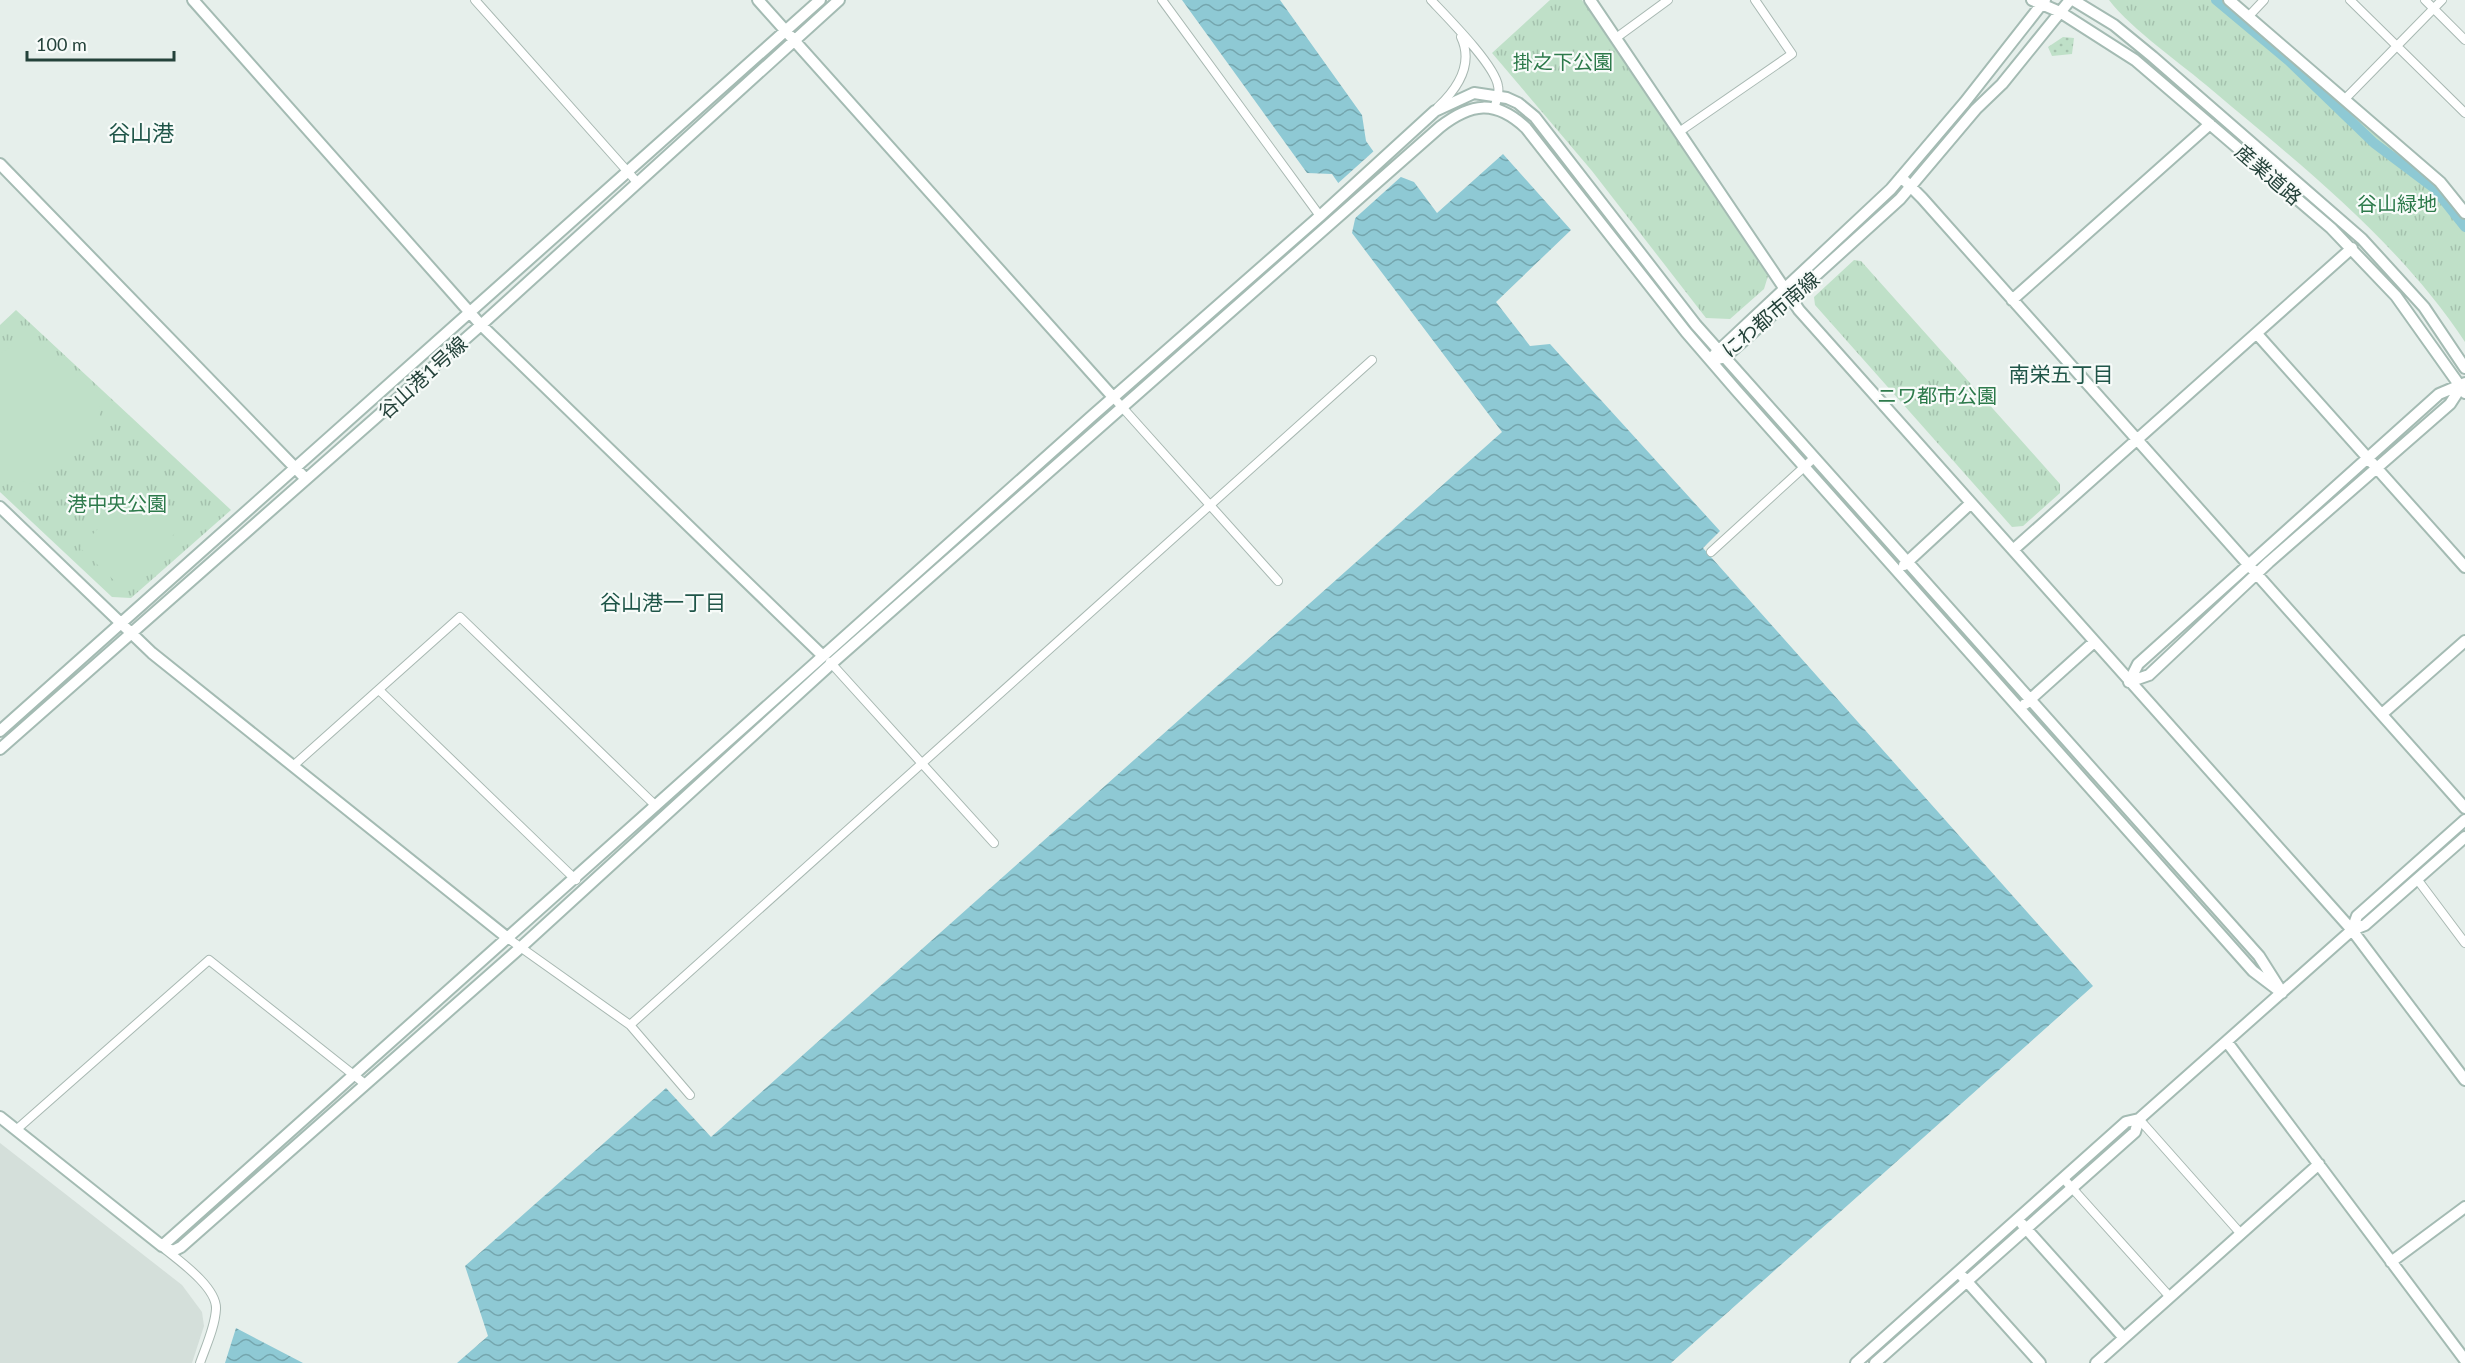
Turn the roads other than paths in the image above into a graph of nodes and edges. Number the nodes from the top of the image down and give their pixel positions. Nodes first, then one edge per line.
1 (193, 0) edge
2 (475, 0) edge
3 (758, 0) edge
4 (820, 0) edge
5 (839, 0) edge
6 (1162, 0) edge
7 (1431, 0) edge
8 (1590, 0) edge
9 (1668, 0) edge
10 (1755, 0) edge
11 (2071, 0) edge
12 (2229, 0) edge
13 (2264, 0) edge
14 (2350, 0) edge
15 (2425, 0) edge
16 (2442, 0) edge
17 (2040, 1) edge
18 (2433, 8) junction
19 (2060, 12) junction
20 (2248, 17) junction
21 (1455, 24) junction
22 (785, 31) junction
23 (1616, 38) junction
24 (2465, 40) edge
25 (795, 41) junction
26 (2396, 46) junction
27 (1498, 95) junction
28 (2345, 99) junction
29 (1494, 109) junction
30 (1434, 111) junction
31 (2465, 113) edge
32 (2211, 124) junction
33 (1679, 132) junction
34 (0, 164) edge
35 (628, 171) junction
36 (1901, 177) junction
37 (636, 181) junction
38 (1910, 186) junction
39 (2465, 213) edge
40 (1320, 216) junction
41 (2352, 248) junction
42 (1784, 288) junction
43 (1791, 298) junction
44 (2012, 300) junction
45 (470, 312) junction
46 (481, 324) junction
47 (2257, 334) junction
48 (1721, 353) junction
49 (1372, 360) dead end
50 (1712, 361) junction
51 (2465, 368) edge
52 (2464, 388) edge
53 (1113, 397) junction
54 (1123, 408) junction
55 (2138, 439) junction
56 (1814, 458) junction
57 (2367, 458) junction
58 (295, 467) junction
59 (1804, 467) junction
60 (2377, 469) junction
61 (306, 480) junction
62 (1971, 503) junction
63 (1210, 506) junction
64 (0, 507) edge
65 (2013, 550) junction
66 (1711, 552) dead end
67 (1908, 561) junction
68 (2248, 564) junction
69 (2465, 567) edge
70 (1897, 571) junction
71 (2257, 573) junction
72 (1278, 581) dead end
73 (122, 624) junction
74 (132, 633) junction
75 (2465, 641) edge
76 (2094, 642) junction
77 (823, 656) junction
78 (831, 664) junction
79 (2129, 682) junction
80 (379, 690) junction
81 (2030, 700) junction
82 (2020, 708) junction
83 (2382, 714) junction
84 (0, 732) edge
85 (0, 749) edge
86 (924, 763) junction
87 (293, 766) junction
88 (656, 806) junction
89 (2465, 808) edge
90 (2465, 820) edge
91 (2465, 837) edge
92 (994, 843) dead end
93 (2417, 879) junction
94 (576, 880) junction
95 (2352, 930) junction
96 (509, 939) junction
97 (2465, 943) edge
98 (520, 948) junction
99 (2282, 993) junction
100 (630, 1025) junction
101 (2227, 1042) junction
102 (354, 1075) junction
103 (2465, 1080) edge
104 (365, 1084) junction
105 (690, 1095) dead end
106 (0, 1117) edge
107 (2139, 1119) junction
108 (16, 1130) junction
109 (2319, 1164) junction
110 (2062, 1179) junction
111 (2071, 1188) junction
112 (2465, 1207) edge
113 (2018, 1219) junction
114 (2026, 1228) junction
115 (2241, 1234) junction
116 (162, 1246) junction
117 (2391, 1262) junction
118 (1957, 1272) junction
119 (1966, 1282) junction
120 (2170, 1297) junction
121 (2124, 1338) junction
122 (1875, 1346) junction
123 (2465, 1360) edge
124 (1883, 1361) edge
125 (200, 1363) edge
126 (1856, 1363) edge
127 (2040, 1363) edge
128 (2096, 1363) edge

1 - 45 street
2 - 35 street
3 - 22 street
4 - 22 street, 谷山港1号線
5 - 25 street, 谷山港1号線
6 - 40 street
7 - 21 street
8 - 23 street
9 - 23 street
10 - 33 street
11 - 19 street, にわ都市南線
11 - 51 street, 産業道路
12 - 20 street
13 - 20 street
14 - 26 street
15 - 18 street
16 - 18 street
17 - 19 street, 産業道路
17 - 36 street, にわ都市南線
18 - 24 street
18 - 26 street
19 - 32 street, 産業道路
19 - 38 street, にわ都市南線
20 - 28 street
21 - 27 street
21 - 30 street
22 - 25 street
22 - 35 street, 谷山港1号線
23 - 33 street
25 - 37 street, 谷山港1号線
25 - 53 street
26 - 28 street
26 - 31 street
27 - 29 street
27 - 30 street
27 - 48 street
28 - 39 street
29 - 50 street
29 - 54 street
30 - 40 street
32 - 41 street, 産業道路
32 - 44 street
33 - 42 street
34 - 58 street
35 - 37 street
35 - 45 street, 谷山港1号線
36 - 38 street
36 - 42 street, にわ都市南線
37 - 46 street, 谷山港1号線
38 - 43 street, にわ都市南線
38 - 44 street
40 - 53 street
41 - 47 street
41 - 52 street, 産業道路
42 - 43 street
42 - 48 street, にわ都市南線
43 - 48 street, にわ都市南線
43 - 62 street
44 - 55 street
45 - 46 street
45 - 58 street, 谷山港1号線
46 - 61 street, 谷山港1号線
46 - 77 street
47 - 55 street
47 - 57 street
48 - 50 street, にわ都市南線
48 - 56 street
49 - 63 street
50 - 59 street
52 - 57 street
52 - 60 street
53 - 54 street
53 - 77 street
54 - 63 street
54 - 78 street
55 - 65 street
55 - 68 street
56 - 59 street
56 - 67 street
57 - 60 street
57 - 68 street
58 - 61 street
58 - 73 street, 谷山港1号線
59 - 66 street
59 - 70 street
60 - 69 street
60 - 71 street
61 - 74 street, 谷山港1号線
62 - 65 street
62 - 67 street
63 - 72 street
63 - 86 street
64 - 73 street
65 - 76 street
67 - 70 street
67 - 81 street
68 - 71 street
68 - 79 street
70 - 82 street
71 - 79 street
71 - 83 street
73 - 74 street
73 - 84 street, 谷山港1号線
74 - 85 street, 谷山港1号線
74 - 87 street
75 - 83 street
76 - 79 street
76 - 81 street
77 - 78 street
77 - 88 street
78 - 86 street
78 - 98 street
79 - 95 street
80 - 87 street
80 - 88 street
80 - 94 street
81 - 82 street
81 - 99 street
82 - 99 street
83 - 89 street
86 - 92 street
86 - 100 street
87 - 96 street
88 - 94 street
90 - 95 street
91 - 93 street
93 - 95 street
93 - 97 street
94 - 96 street
95 - 99 street
95 - 103 street
96 - 98 street
96 - 102 street
98 - 100 street
98 - 104 street
99 - 101 street
100 - 105 street
101 - 107 street
101 - 109 street
102 - 104 street
102 - 108 street
102 - 116 street
104 - 116 street
106 - 108 street
107 - 110 street
107 - 111 street
107 - 115 street
108 - 116 street
109 - 115 street
109 - 117 street
110 - 111 street
110 - 113 street
111 - 114 street
111 - 120 street
112 - 117 street
113 - 114 street
113 - 118 street
114 - 119 street
114 - 121 street
115 - 120 street
116 - 125 street
117 - 123 street
118 - 119 street
118 - 122 street
119 - 124 street
119 - 127 street
120 - 121 street
121 - 128 street
122 - 124 street
122 - 126 street

